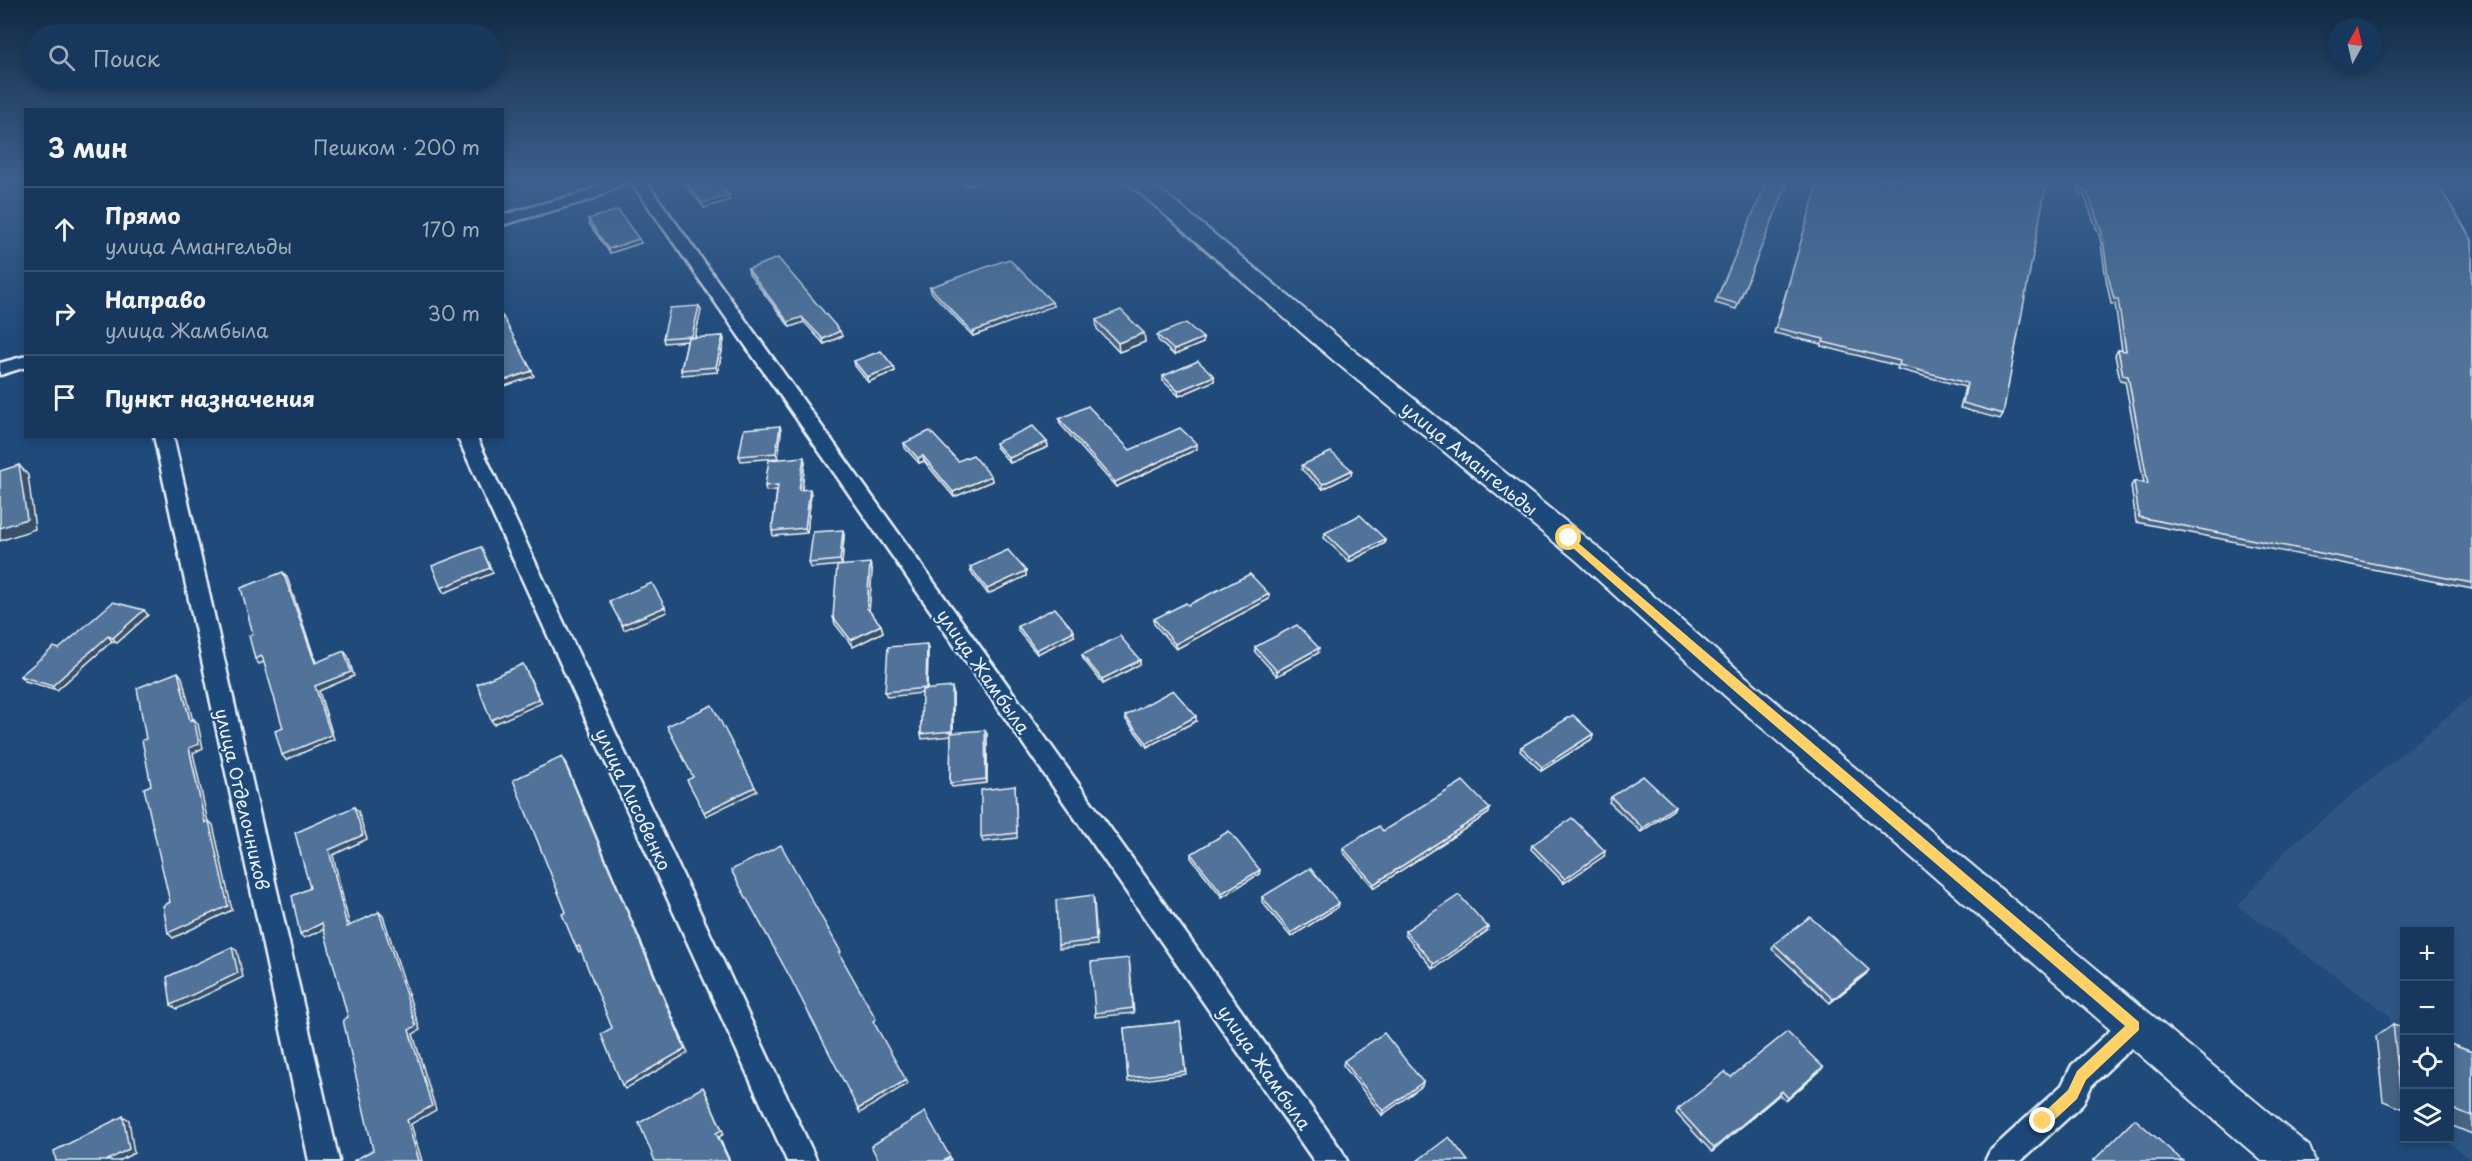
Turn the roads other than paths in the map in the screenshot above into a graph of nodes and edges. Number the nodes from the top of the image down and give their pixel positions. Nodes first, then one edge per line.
1 (675, 234) edge
2 (1200, 234) edge
3 (24, 362) edge
4 (0, 369) edge
5 (163, 438) edge
6 (467, 438) edge
7 (2135, 1026) junction
8 (324, 1161) edge
9 (802, 1161) edge
10 (1332, 1161) edge
11 (2000, 1161) edge
12 (2294, 1161) edge

1 - 10 street, улица Жамбыла
2 - 7 street, улица Амангельды
3 - 4 street
5 - 8 street, улица Отделочников
6 - 9 street, улица Лисовенко
7 - 11 street
7 - 12 street, улица Амангельды

